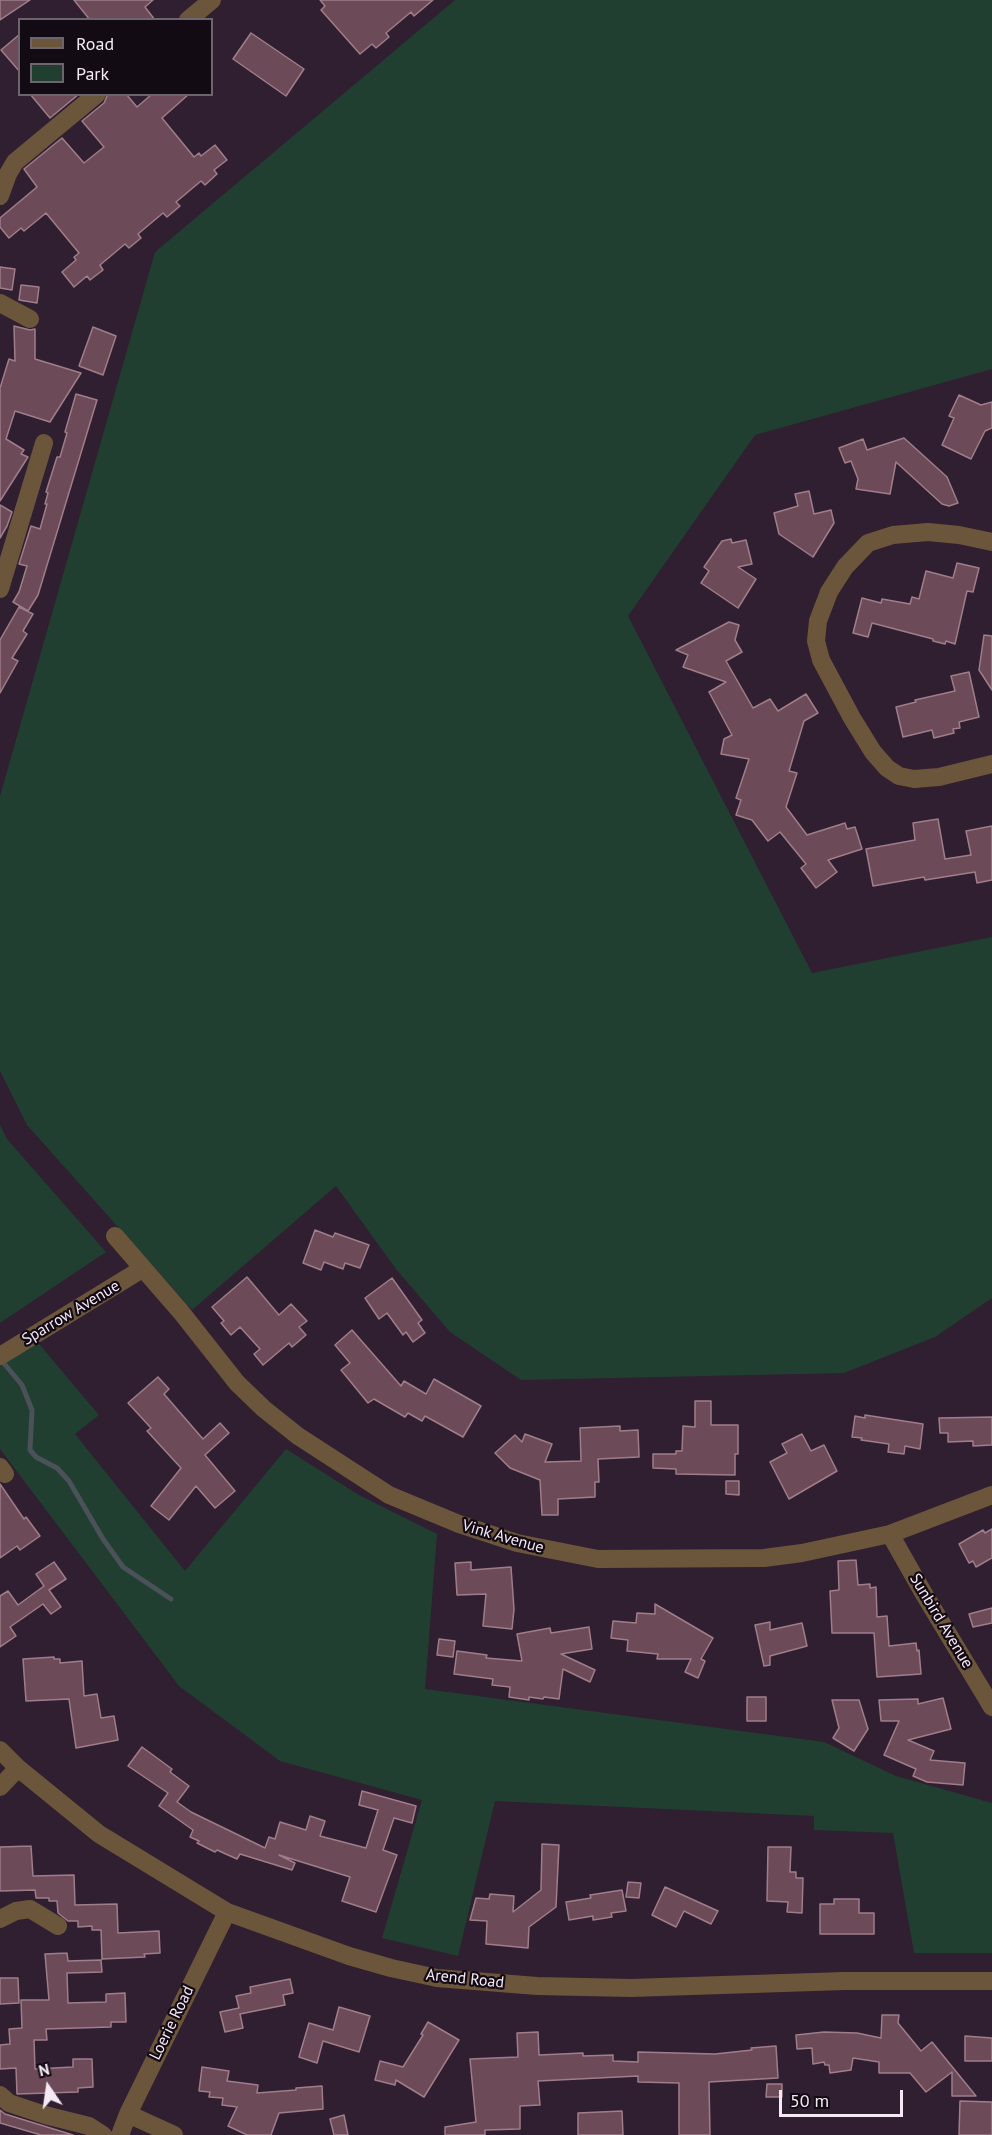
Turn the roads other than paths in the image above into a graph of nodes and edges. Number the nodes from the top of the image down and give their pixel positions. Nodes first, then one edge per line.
1 (212, 0) edge
2 (190, 18) edge
3 (95, 96) edge
4 (0, 196) edge
5 (0, 303) edge
6 (30, 319) dead end
7 (44, 443) dead end
8 (992, 542) edge
9 (5, 550) edge
10 (0, 589) edge
11 (992, 764) edge
12 (115, 1236) dead end
13 (142, 1269) junction
14 (0, 1356) edge
15 (992, 1495) edge
16 (890, 1534) junction
17 (992, 1707) edge
18 (0, 1750) edge
19 (18, 1768) junction
20 (0, 1787) edge
21 (226, 1912) junction
22 (0, 1920) edge
23 (58, 1926) dead end
24 (992, 1981) edge
25 (0, 2095) edge
26 (128, 2114) junction
27 (103, 2135) edge
28 (120, 2135) edge
29 (174, 2135) edge

1 - 2 street
3 - 4 street
5 - 6 street
7 - 9 street
8 - 11 street
9 - 10 street
12 - 13 street, Vink Avenue
13 - 14 street, Sparrow Avenue
13 - 16 street, Vink Avenue
15 - 16 street, Vink Avenue
16 - 17 street, Sunbird Avenue
18 - 19 street, Arend Road
19 - 20 street
19 - 21 street, Arend Road
21 - 24 street, Arend Road
21 - 26 street, Loerie Road
22 - 23 street
25 - 27 street
26 - 28 street, Loerie Road
26 - 29 street

